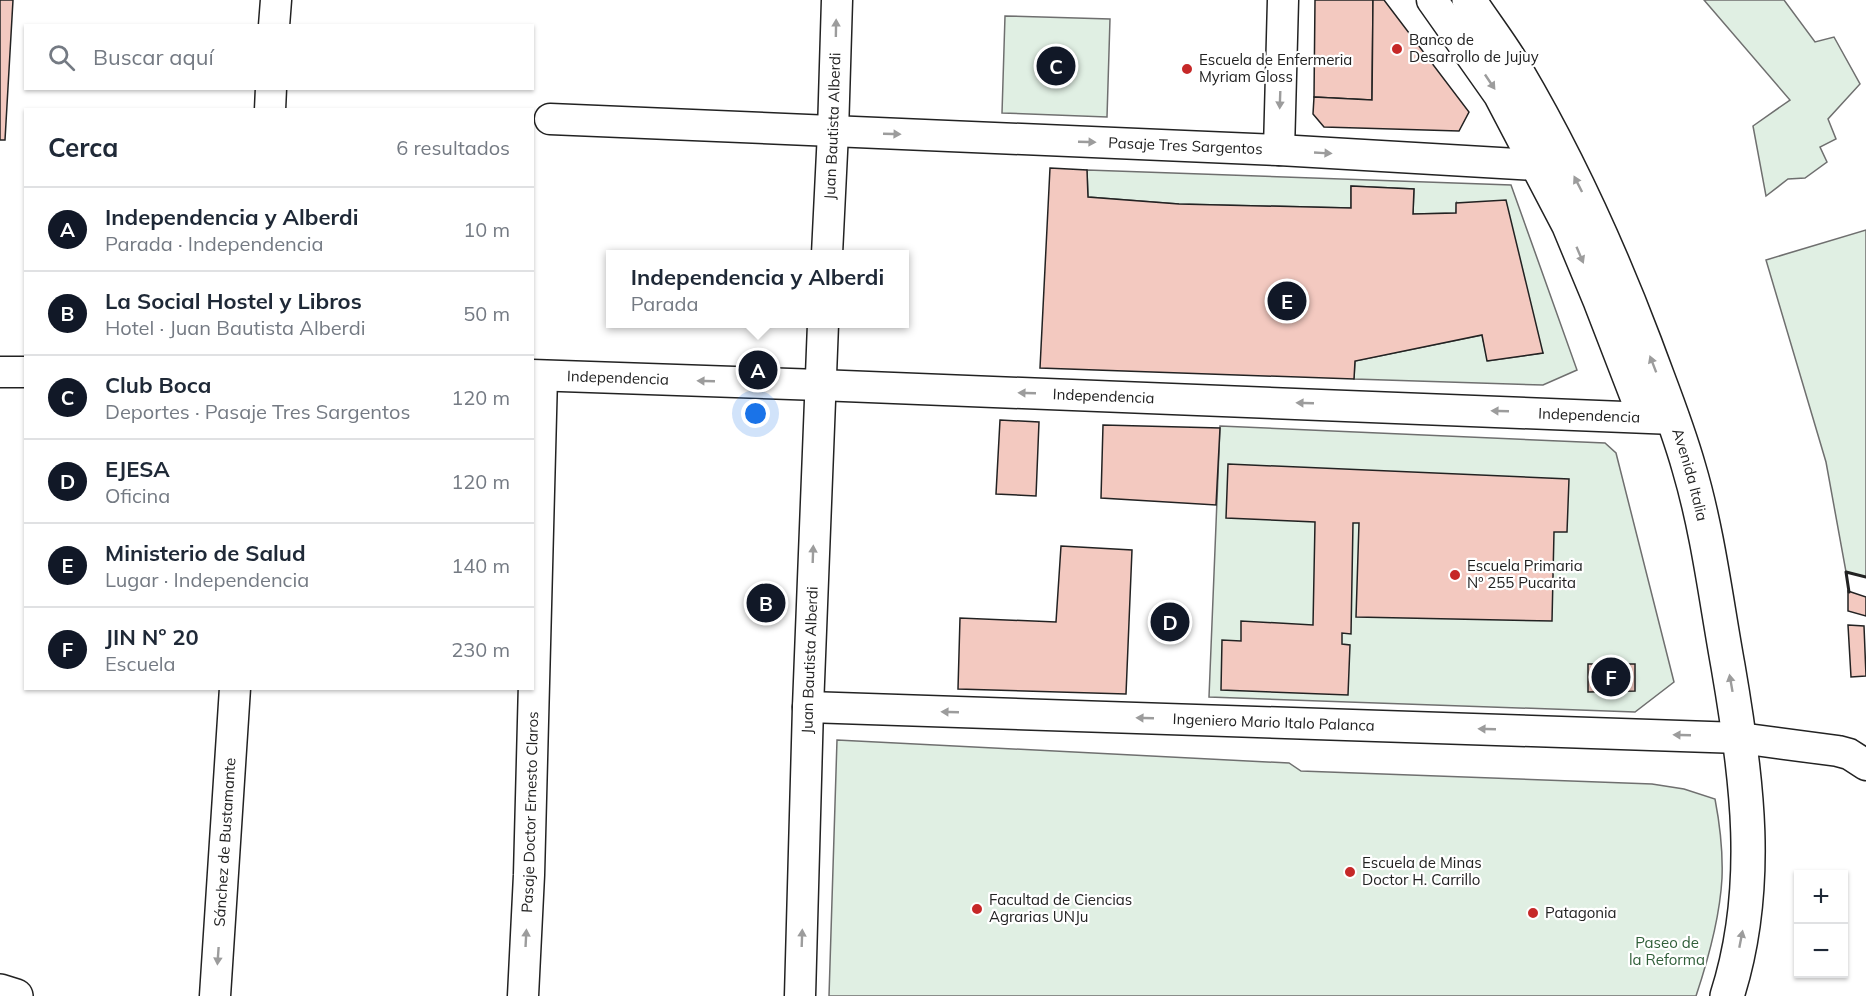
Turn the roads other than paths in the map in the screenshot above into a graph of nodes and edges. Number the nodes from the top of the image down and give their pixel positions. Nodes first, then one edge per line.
1 (276, 0) edge
2 (837, 0) edge
3 (1283, 0) edge
4 (1432, 0) edge
5 (1468, 0) edge
6 (274, 24) edge
7 (271, 90) edge
8 (270, 108) edge
9 (550, 118) dead end
10 (833, 132) junction
11 (1279, 150) junction
12 (1536, 165) junction
13 (826, 250) edge
14 (823, 328) edge
15 (0, 372) edge
16 (24, 372) edge
17 (537, 376) edge
18 (819, 385) junction
19 (1658, 418) junction
20 (534, 563) edge
21 (235, 690) edge
22 (532, 690) edge
23 (808, 707) junction
24 (1740, 738) junction
25 (1866, 765) edge
26 (0, 991) edge
27 (16, 996) edge
28 (215, 996) edge
29 (523, 996) edge
30 (800, 996) edge
31 (1727, 996) edge

1 - 6 street
10 -> 2 street, Juan Bautista Alberdi
3 -> 11 street
4 -> 12 street, Avenida Italia
19 -> 5 main road, Avenida Italia
7 - 8 street
9 - 10 street, Pasaje Tres Sargentos
10 -> 11 street, Pasaje Tres Sargentos
10 - 13 street, Juan Bautista Alberdi
11 -> 12 street, Pasaje Tres Sargentos
12 -> 19 street, Avenida Italia
14 - 18 street, Juan Bautista Alberdi
15 - 16 street
18 -> 17 street, Independencia
20 -> 17 street, Pasaje Doctor Ernesto Claros
19 -> 18 street, Independencia
23 -> 18 street, Juan Bautista Alberdi
24 -> 19 main road, Avenida Italia
21 -> 28 street, Sánchez de Bustamante
29 -> 22 street, Pasaje Doctor Ernesto Claros
24 -> 23 street, Ingeniero Mario Italo Palanca
30 -> 23 street, Juan Bautista Alberdi
24 - 25 street, Ingeniero Mario Italo Palanca
31 -> 24 main road, Avenida Italia
26 - 27 main road

